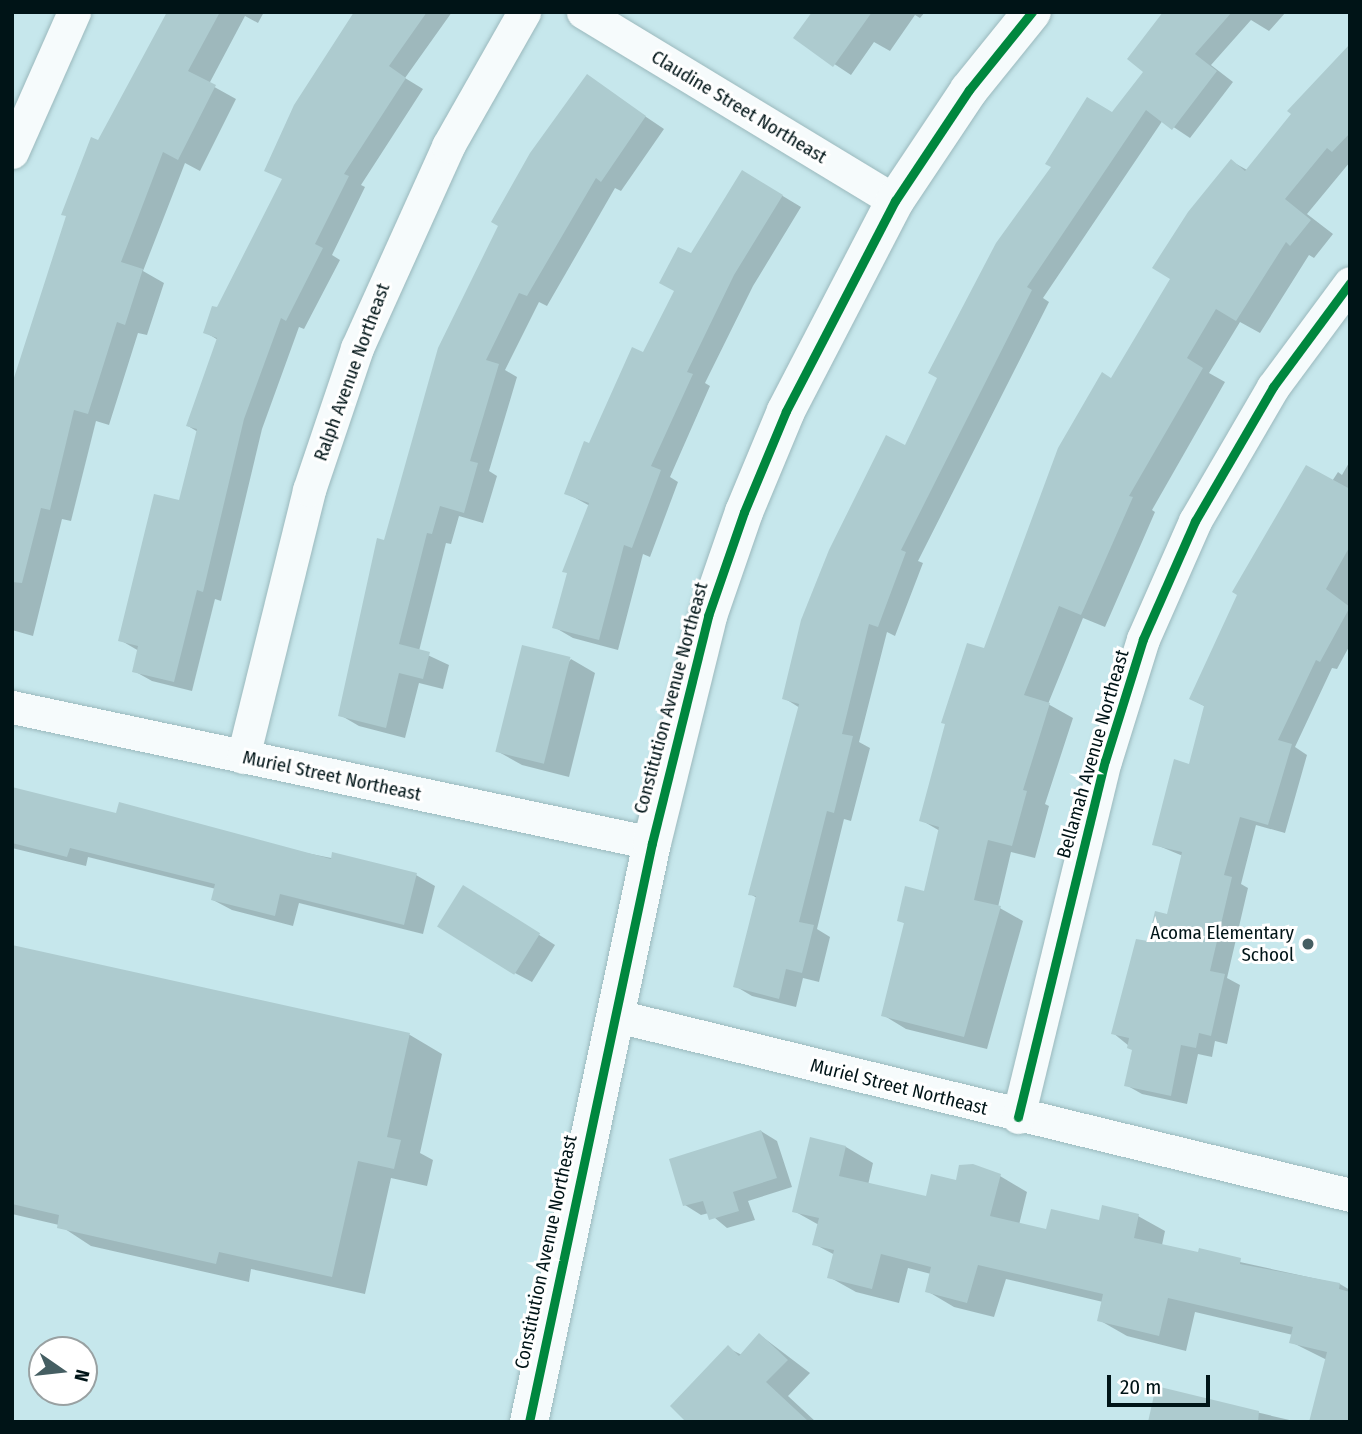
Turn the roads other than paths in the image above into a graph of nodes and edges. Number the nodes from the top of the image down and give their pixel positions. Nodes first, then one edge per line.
1 (74, 12) edge
2 (524, 12) edge
3 (583, 12) edge
4 (1032, 12) edge
5 (12, 152) edge
6 (895, 201) junction
7 (1350, 283) edge
8 (12, 707) edge
9 (243, 757) junction
10 (652, 843) junction
11 (613, 1015) junction
12 (1018, 1117) junction
13 (1350, 1195) edge
14 (529, 1422) edge

1 - 5 street
2 - 9 street, Ralph Avenue Northeast
3 - 6 street, Claudine Street Northeast
4 - 6 street, Constitution Avenue Northeast
6 - 10 street, Constitution Avenue Northeast
7 - 12 street, Bellamah Avenue Northeast
8 - 9 street, Muriel Street Northeast
9 - 10 street, Muriel Street Northeast
10 - 11 street, Constitution Avenue Northeast
11 - 12 street, Muriel Street Northeast
11 - 14 street, Constitution Avenue Northeast
12 - 13 street, Muriel Street Northeast

